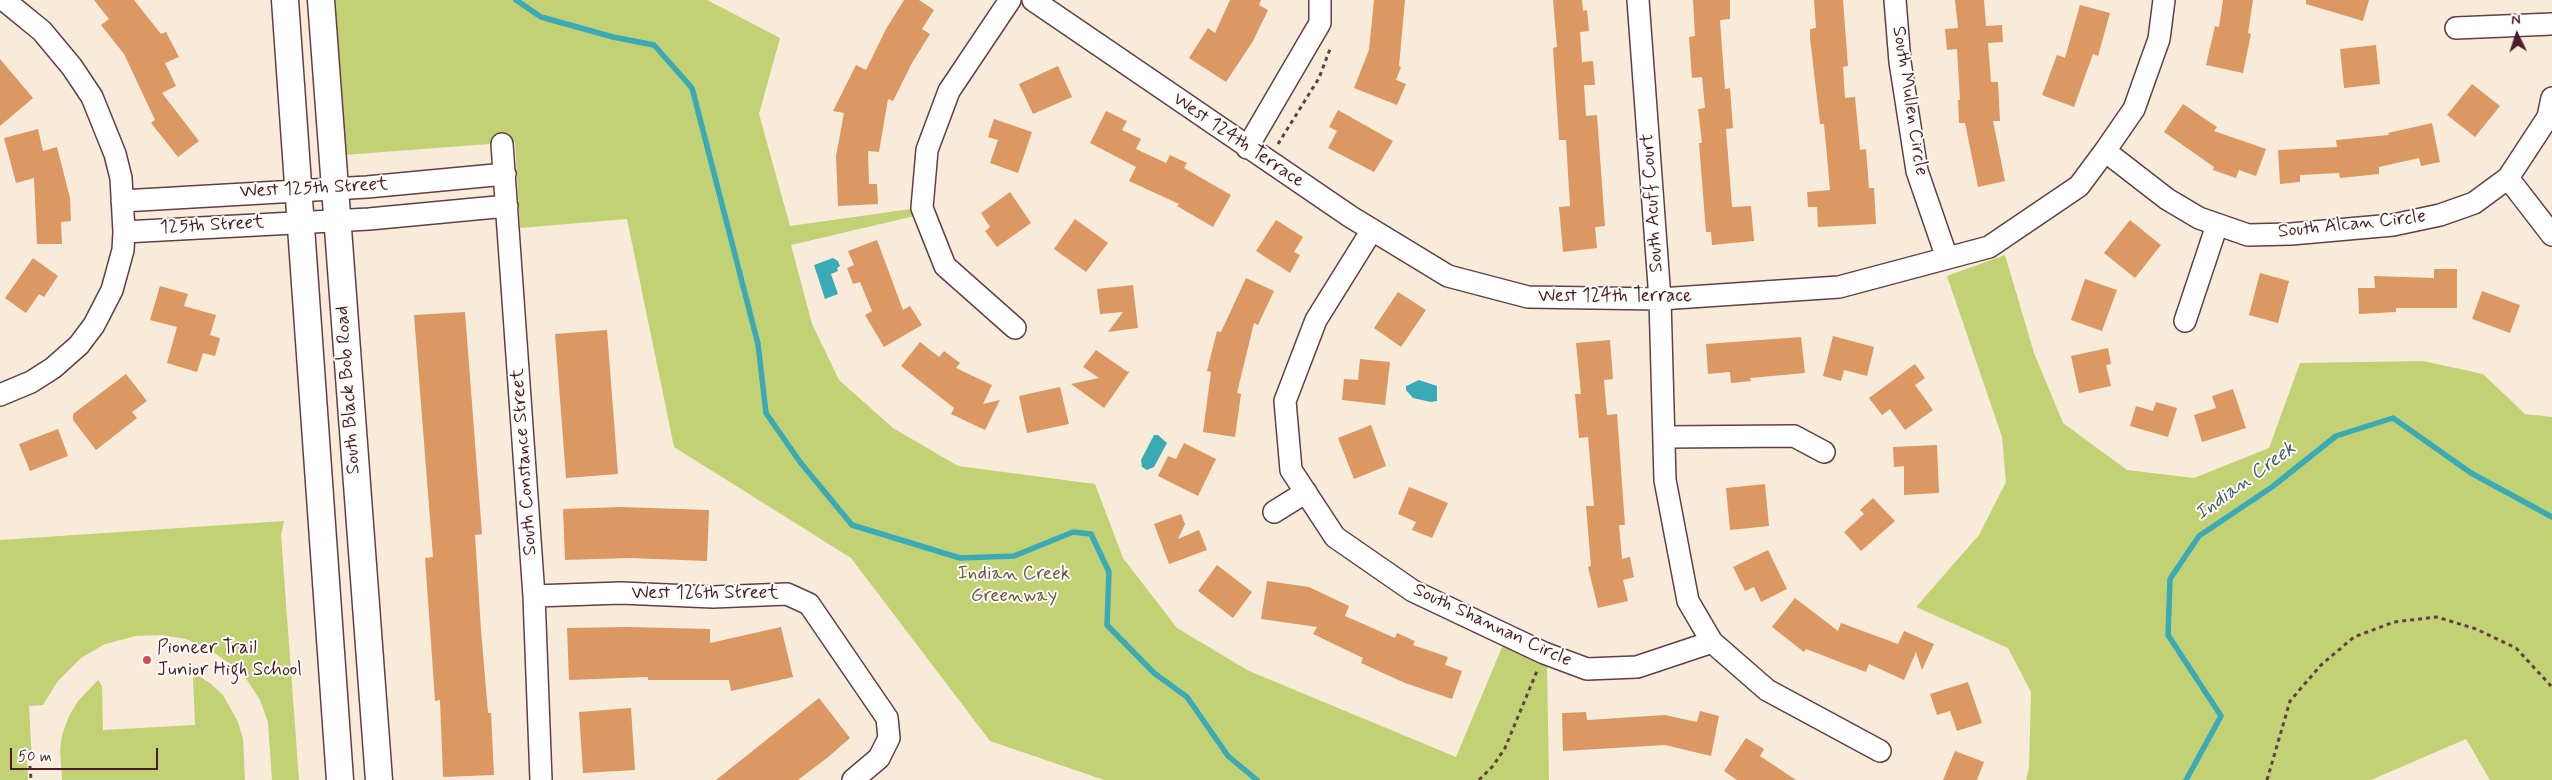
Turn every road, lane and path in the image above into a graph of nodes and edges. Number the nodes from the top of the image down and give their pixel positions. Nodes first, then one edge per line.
1 (4, 0) edge
2 (285, 0) edge
3 (321, 0) edge
4 (1010, 0) edge
5 (1033, 0) edge
6 (1320, 0) edge
7 (1638, 0) edge
8 (1895, 0) edge
9 (2164, 0) edge
10 (2552, 24) edge
11 (2456, 28) dead end
12 (1333, 42) dead end
13 (2552, 98) edge
14 (502, 144) dead end
15 (1247, 148) junction
16 (2105, 151) junction
17 (1268, 162) junction
18 (505, 174) junction
19 (2508, 178) junction
20 (334, 189) junction
21 (298, 190) junction
22 (122, 201) junction
23 (507, 206) junction
24 (337, 220) junction
25 (301, 222) junction
26 (2217, 225) junction
27 (1372, 230) junction
28 (124, 232) junction
29 (2552, 234) edge
30 (1947, 258) junction
31 (1660, 299) junction
32 (2186, 321) dead end
33 (1015, 328) dead end
34 (0, 395) edge
35 (1664, 437) junction
36 (1824, 452) dead end
37 (1306, 492) junction
38 (1274, 512) dead end
39 (534, 596) junction
40 (1712, 642) junction
41 (1544, 653) junction
42 (2552, 687) edge
43 (1880, 751) dead end
44 (30, 766) dead end
45 (31, 780) edge
46 (340, 780) edge
47 (379, 780) edge
48 (541, 780) edge
49 (853, 780) edge
50 (1480, 780) edge
51 (2267, 780) edge

1 - 22 street
2 - 21 main road, South Black Bob Road
3 - 20 main road, South Black Bob Road
4 - 33 street
5 - 15 street, West 124th Terrace
6 - 15 street
7 - 31 street, South Acuff Court
8 - 30 street, South Mullen Circle
9 - 16 street, West 124th Terrace
10 - 11 street
12 - 17 path
13 - 19 street, South Alcan Circle
14 - 18 street, South Constance Street
15 - 17 street, West 124th Terrace
16 - 26 street, South Alcan Circle
16 - 30 street, West 124th Terrace
17 - 27 street, West 124th Terrace
18 - 20 street, West 125th Street
18 - 23 street, South Constance Street
19 - 26 street, South Alcan Circle
19 - 29 street
20 - 21 street, West 125th Street
20 - 24 main road, South Black Bob Road
21 - 22 street, West 125th Street
21 - 25 main road, South Black Bob Road
22 - 28 street
23 - 24 street, West 125th Street
23 - 39 street, South Constance Street
24 - 25 street, West 125th Street
24 - 47 main road, South Black Bob Road
25 - 28 street, 125th Street
25 - 46 main road, South Black Bob Road
26 - 32 street
27 - 31 street, West 124th Terrace
27 - 37 street, South Shannan Circle
28 - 34 street
30 - 31 street, West 124th Terrace
31 - 35 street, South Acuff Court
35 - 36 street
35 - 40 street, South Acuff Court
37 - 38 street
37 - 41 street, South Shannan Circle
39 - 48 street, South Constance Street
39 - 49 street, West 126th Street
40 - 41 street, South Shannan Circle
40 - 43 street, South Acuff Court
41 - 50 path
42 - 51 path
44 - 45 path

